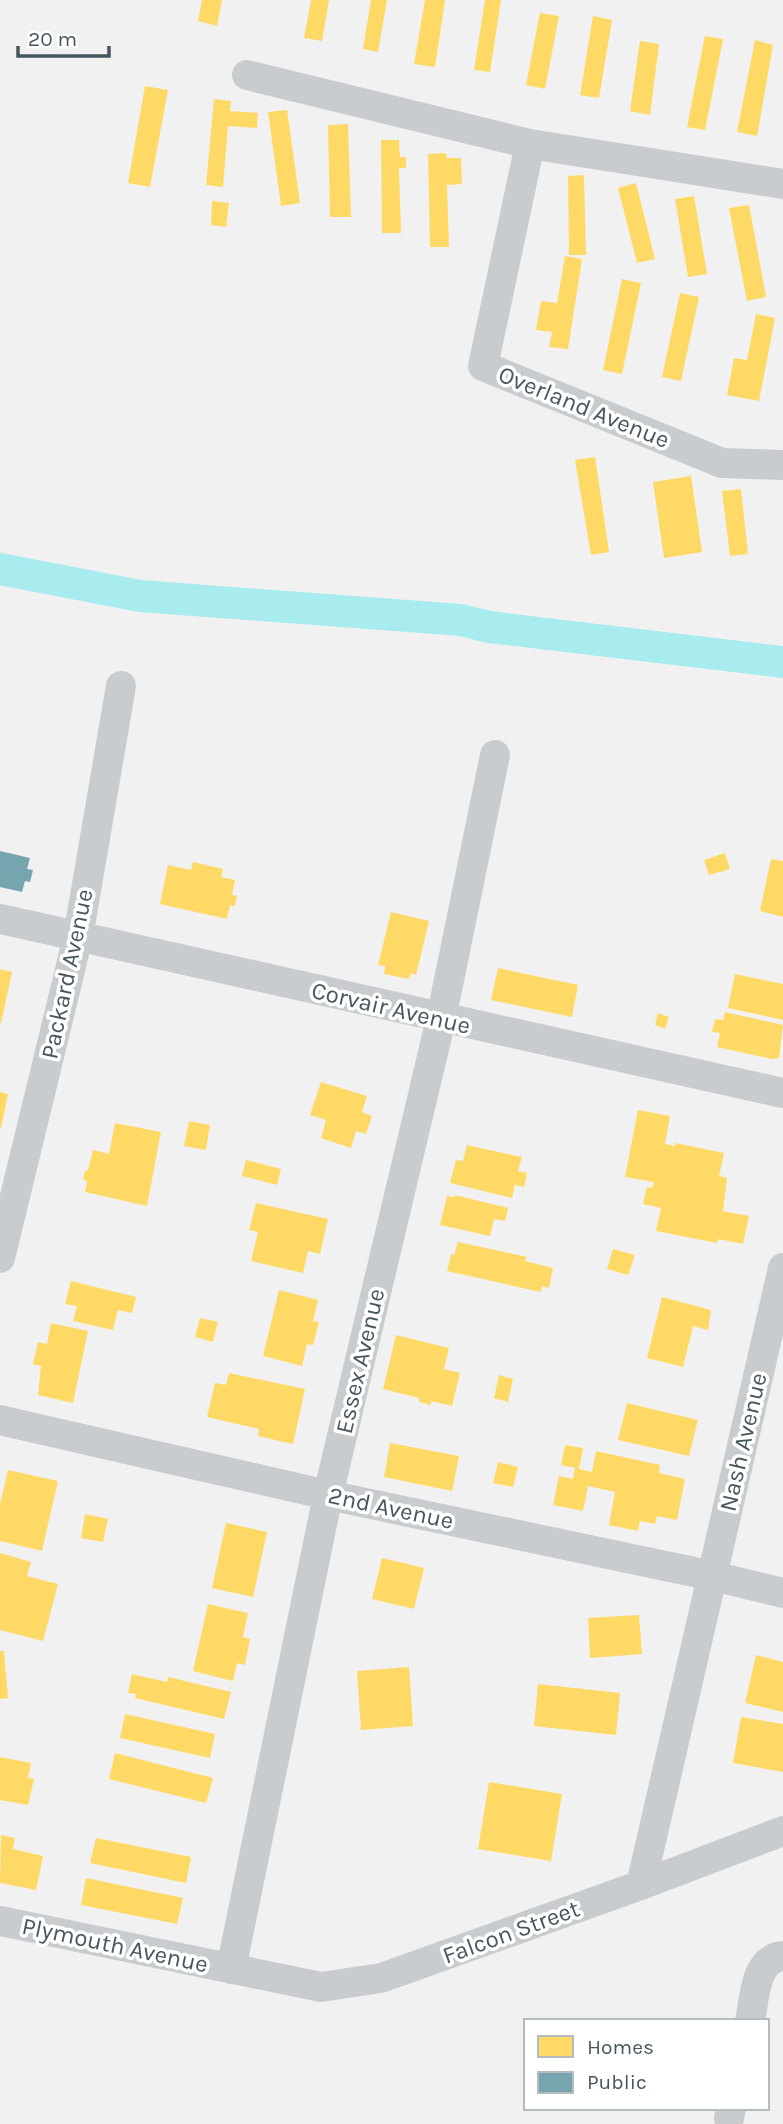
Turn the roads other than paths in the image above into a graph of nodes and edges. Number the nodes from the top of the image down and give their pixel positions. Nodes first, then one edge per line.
1 (247, 75) dead end
2 (530, 144) junction
3 (783, 184) edge
4 (783, 465) edge
5 (121, 686) dead end
6 (495, 755) dead end
7 (0, 919) edge
8 (78, 937) junction
9 (441, 1019) junction
10 (783, 1093) edge
11 (0, 1258) edge
12 (783, 1268) edge
13 (0, 1420) edge
14 (328, 1495) junction
15 (713, 1576) junction
16 (783, 1593) edge
17 (783, 1831) edge
18 (641, 1885) junction
19 (0, 1922) edge
20 (783, 1956) edge
21 (231, 1969) junction
22 (750, 2019) edge

1 - 2 street
2 - 3 street
2 - 4 street, Overland Avenue
5 - 8 street, Packard Avenue
6 - 9 street, Essex Avenue
7 - 8 street, Corvair Avenue
8 - 9 street, Corvair Avenue
8 - 11 street, Packard Avenue
9 - 10 street, Corvair Avenue
9 - 14 street, Essex Avenue
12 - 15 street, Nash Avenue
13 - 14 street, 2nd Avenue
14 - 15 street, 2nd Avenue
14 - 21 street, Essex Avenue
15 - 16 street, 2nd Avenue
15 - 18 street, Nash Avenue
17 - 18 street, Falcon Street
18 - 21 street, Falcon Street
19 - 21 street, Plymouth Avenue
20 - 22 street

